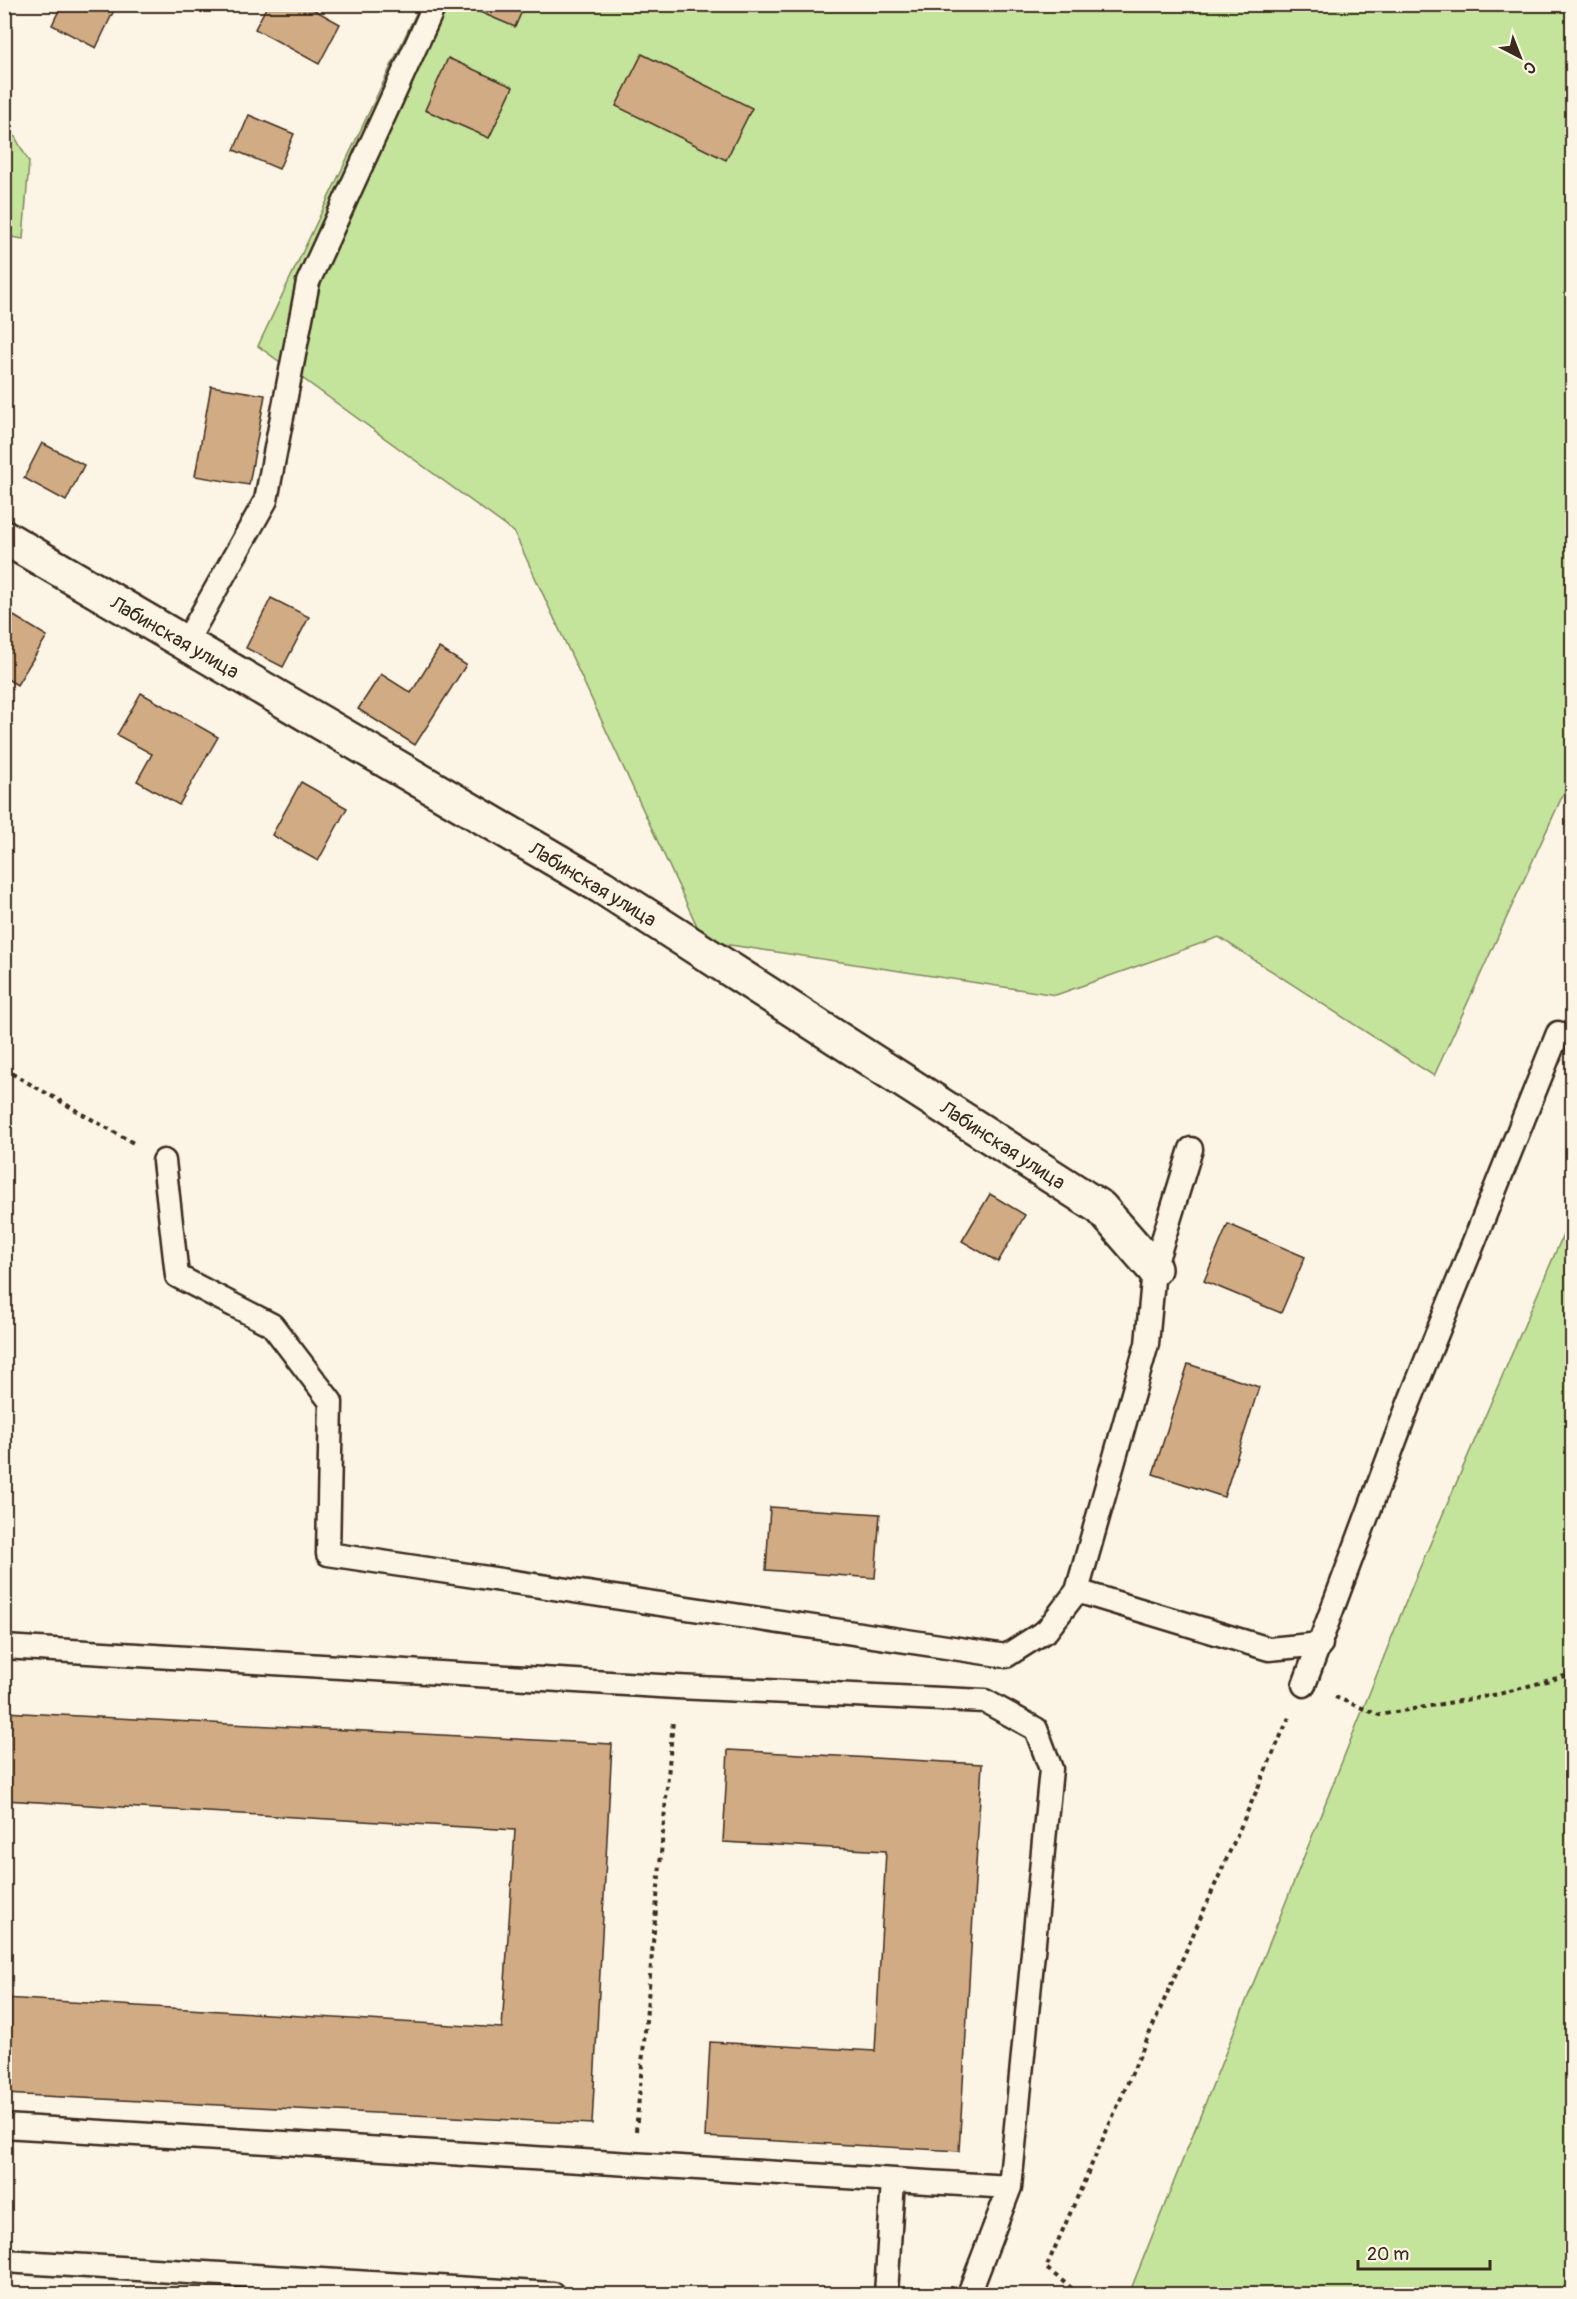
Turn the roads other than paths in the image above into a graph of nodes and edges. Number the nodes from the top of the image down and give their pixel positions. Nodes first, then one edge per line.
1 (435, 4) edge
2 (4, 537) edge
3 (186, 644) junction
4 (1558, 1033) dead end
5 (1191, 1149) dead end
6 (164, 1161) road end
7 (1154, 1269) junction
8 (1077, 1591) junction
9 (1320, 1644) junction
10 (4, 1647) edge
11 (1304, 1684) road end
12 (4, 2126) edge
13 (893, 2180) junction
14 (1010, 2187) junction
15 (4, 2261) edge
16 (553, 2295) edge
17 (886, 2295) edge
18 (969, 2295) edge

1 - 3 lane
2 - 3 street, Лабинская улица
3 - 7 street, Лабинская улица
4 - 9 lane
5 - 7 lane
6 - 8 lane
7 - 8 lane
8 - 9 lane
9 - 11 lane
10 - 14 lane
12 - 13 lane
13 - 14 lane
13 - 17 lane
14 - 18 lane
15 - 16 lane

